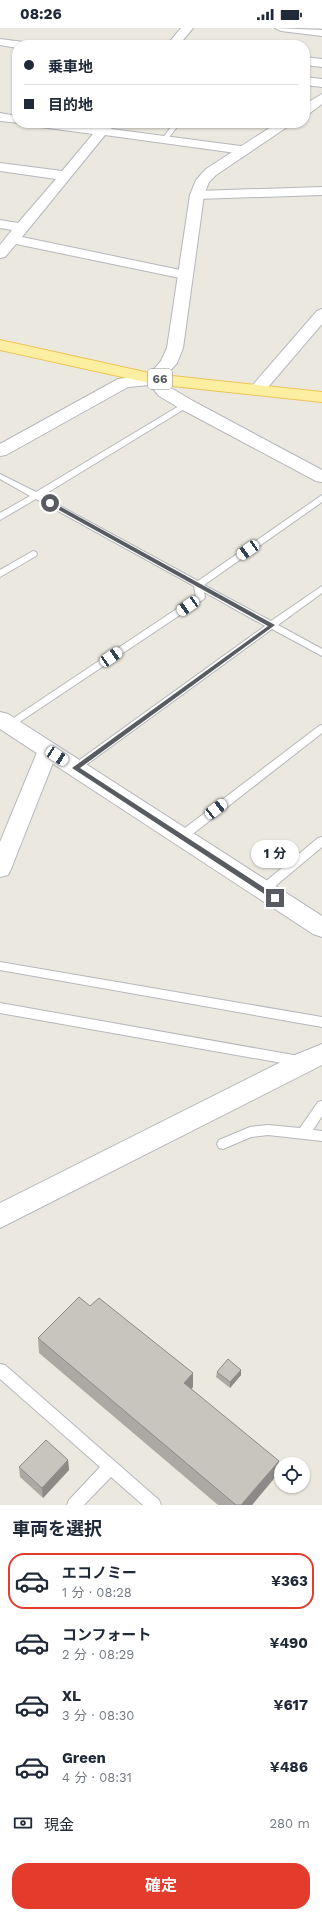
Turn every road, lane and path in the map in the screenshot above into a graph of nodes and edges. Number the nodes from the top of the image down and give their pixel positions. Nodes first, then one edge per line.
1 (187, 28) edge
2 (281, 28) edge
3 (322, 33) edge
4 (177, 40) edge
5 (0, 42) edge
6 (12, 44) edge
7 (310, 62) edge
8 (322, 63) edge
9 (310, 82) edge
10 (322, 83) edge
11 (322, 98) edge
12 (310, 106) edge
13 (0, 117) edge
14 (12, 119) edge
15 (104, 128) edge
16 (110, 128) edge
17 (173, 128) edge
18 (278, 128) edge
19 (165, 139) junction
20 (243, 150) junction
21 (0, 167) edge
22 (66, 176) junction
23 (322, 191) edge
24 (197, 195) junction
25 (0, 224) edge
26 (23, 228) junction
27 (13, 239) junction
28 (0, 254) edge
29 (185, 275) junction
30 (322, 314) edge
31 (0, 345) edge
32 (154, 379) junction
33 (257, 390) junction
34 (322, 397) edge
35 (187, 406) junction
36 (0, 451) edge
37 (0, 476) edge
38 (322, 476) edge
39 (36, 496) junction
40 (322, 498) edge
41 (0, 517) edge
42 (33, 554) dead end
43 (0, 574) edge
44 (198, 585) junction
45 (322, 589) edge
46 (272, 625) junction
47 (322, 653) edge
48 (3, 723) edge
49 (322, 728) edge
50 (48, 750) junction
51 (75, 768) junction
52 (181, 836) junction
53 (322, 841) edge
54 (0, 869) edge
55 (263, 890) junction
56 (322, 928) edge
57 (0, 966) edge
58 (0, 1008) edge
59 (322, 1022) edge
60 (313, 1058) edge
61 (322, 1106) edge
62 (303, 1134) junction
63 (322, 1136) edge
64 (223, 1144) dead end
65 (0, 1216) edge
66 (0, 1370) edge
67 (110, 1467) junction
68 (74, 1505) edge
69 (154, 1505) edge

1 - 4 street
2 - 3 street
5 - 6 street
7 - 8 street
9 - 10 street
11 - 12 street
13 - 14 street
15 - 22 street
16 - 19 street
17 - 19 lane
18 - 20 street
19 - 20 street
20 - 24 street
21 - 22 street
22 - 26 street
23 - 24 street
24 - 29 street
25 - 26 street
26 - 27 street
27 - 28 street
27 - 29 street
29 - 32 street
30 - 33 street
31 - 32 main road, 66
32 - 33 main road, 66
32 - 35 street
32 - 36 street
33 - 34 main road, 66
35 - 38 street
35 - 39 lane
37 - 39 lane
39 - 41 lane
39 - 44 lane
40 - 44 lane
42 - 43 lane
44 - 46 lane
44 - 48 lane
45 - 46 lane
46 - 47 lane
46 - 51 lane
48 - 50 street
49 - 52 lane
50 - 51 street
50 - 54 street
51 - 52 street
52 - 55 street
53 - 55 lane
55 - 56 street
57 - 59 lane
58 - 60 lane
60 - 65 street
61 - 62 lane
62 - 63 lane
62 - 64 lane
66 - 67 lane
67 - 68 lane
67 - 69 lane

